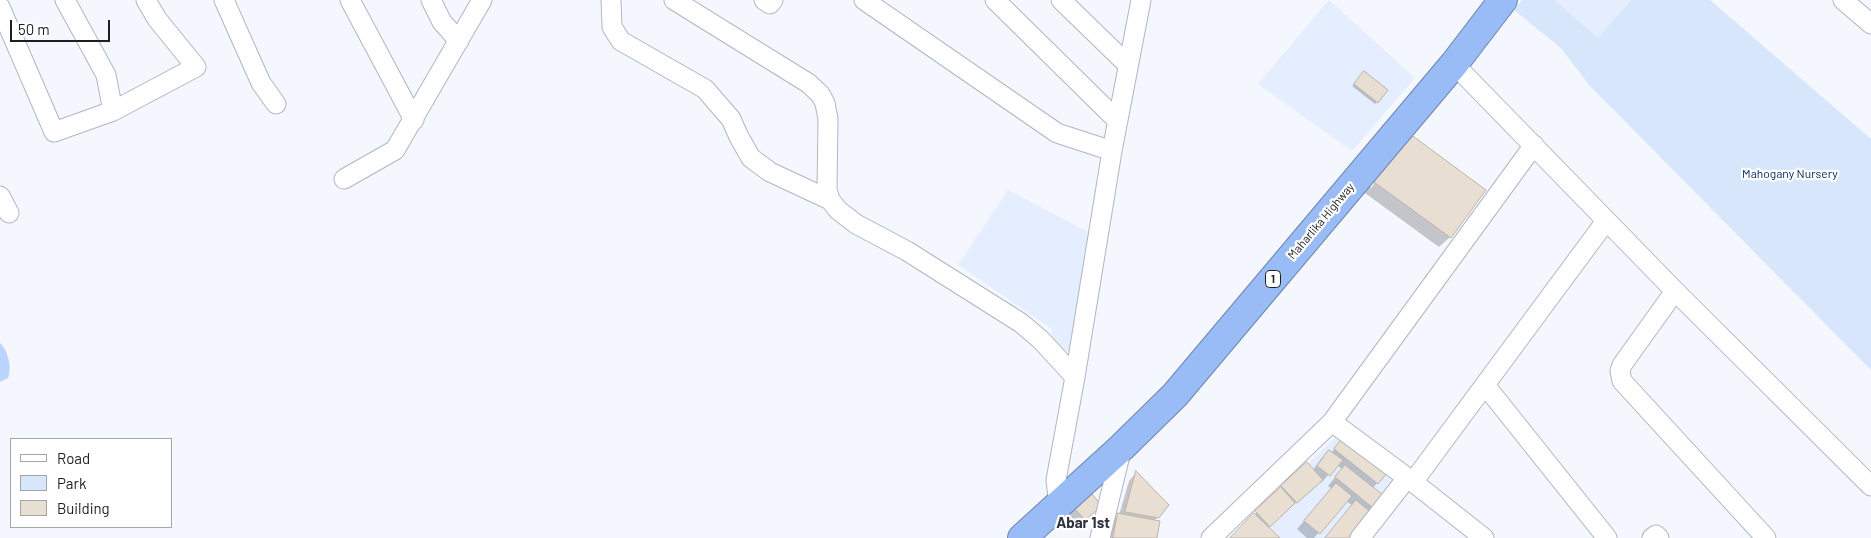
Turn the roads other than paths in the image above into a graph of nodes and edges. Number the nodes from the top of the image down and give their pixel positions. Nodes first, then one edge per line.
1 (65, 0) edge
2 (146, 0) edge
3 (224, 0) edge
4 (350, 0) edge
5 (431, 0) edge
6 (482, 0) edge
7 (611, 0) edge
8 (674, 0) edge
9 (764, 0) edge
10 (773, 0) edge
11 (864, 0) edge
12 (995, 0) edge
13 (1061, 0) edge
14 (1141, 0) edge
15 (1502, 0) edge
16 (1843, 0) edge
17 (0, 7) edge
18 (1871, 24) edge
19 (459, 41) junction
20 (1454, 64) junction
21 (1128, 65) junction
22 (276, 104) dead end
23 (113, 111) junction
24 (414, 120) junction
25 (1118, 121) junction
26 (1534, 145) junction
27 (1112, 151) junction
28 (344, 179) dead end
29 (0, 196) edge
30 (830, 200) junction
31 (9, 213) dead end
32 (1606, 220) junction
33 (1675, 291) junction
34 (1075, 377) junction
35 (1485, 385) junction
36 (1332, 422) junction
37 (1122, 447) junction
38 (1410, 480) junction
39 (1871, 486) edge
40 (1059, 505) junction
41 (1022, 538) edge
42 (1100, 538) edge
43 (1211, 538) edge
44 (1360, 538) edge
45 (1484, 538) edge
46 (1608, 538) edge
47 (1652, 538) edge
48 (1659, 538) edge
49 (1766, 538) edge

1 - 23 street
2 - 23 street
3 - 22 street
4 - 24 street
5 - 19 street
6 - 19 street
7 - 30 street
8 - 30 street
9 - 10 street
11 - 27 street
12 - 25 street
13 - 21 street
14 - 21 street
15 - 20 highway, Maharlika Highway / 1
16 - 18 street
17 - 23 street
19 - 24 street
20 - 26 street
20 - 37 highway, Maharlika Highway / 1
21 - 25 street
24 - 28 street
25 - 27 street
26 - 32 street
26 - 36 street
27 - 34 street
29 - 31 street
30 - 34 street
32 - 33 street
32 - 35 street
33 - 39 street
33 - 49 street
34 - 40 street
35 - 38 street
35 - 46 street
36 - 38 street
36 - 43 street
37 - 40 highway, Maharlika Highway / 1
37 - 42 street
38 - 44 street
38 - 45 street
40 - 41 highway, Maharlika Highway / 1
47 - 48 street

